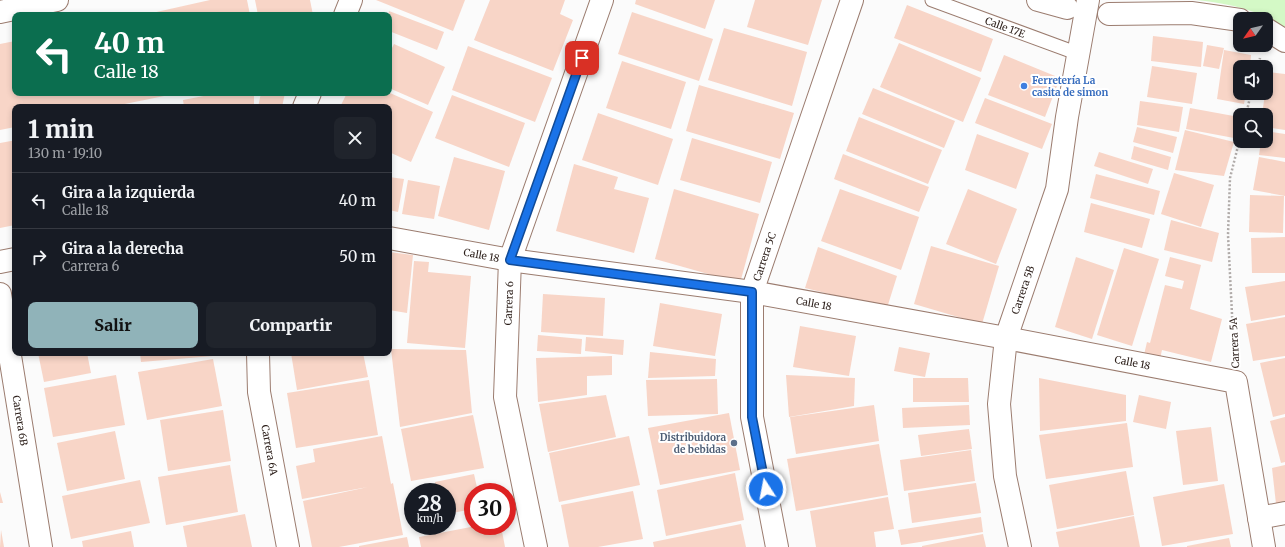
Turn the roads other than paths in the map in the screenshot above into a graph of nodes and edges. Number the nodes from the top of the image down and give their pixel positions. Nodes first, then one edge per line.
1 (57, 0) edge
2 (351, 0) edge
3 (602, 0) edge
4 (852, 0) edge
5 (932, 0) edge
6 (1038, 0) edge
7 (1088, 0) edge
8 (1067, 8) dead end
9 (0, 12) edge
10 (346, 12) edge
11 (1109, 14) dead end
12 (1233, 19) edge
13 (1080, 45) junction
14 (392, 239) edge
15 (12, 260) edge
16 (510, 260) junction
17 (0, 262) edge
18 (752, 292) junction
19 (0, 294) edge
20 (1006, 338) junction
21 (258, 356) edge
22 (1236, 382) joint
23 (1285, 513) edge
24 (1259, 518) junction
25 (40, 547) edge
26 (288, 547) edge
27 (536, 547) edge
28 (777, 547) edge
29 (1020, 547) edge
30 (1264, 547) edge

1 - 9 street
2 - 10 street
3 - 16 street, Carrera 6
4 - 18 street, Carrera 5C
5 - 13 lane, Calle 17E
6 - 8 street
7 - 13 street, Carrera 5B
11 - 12 street
13 - 20 street, Carrera 5B
14 - 16 street, Calle 18
15 - 17 street
16 - 18 street, Calle 18
16 - 27 street, Carrera 6
18 - 20 street, Calle 18
18 - 28 street, Carrera 5C
19 - 25 street, Carrera 6B
20 - 22 street, Calle 18
20 - 29 street, Carrera 5B
21 - 26 street, Carrera 6A
22 - 24 street, Carrera 5A
23 - 24 street
24 - 30 street, Carrera 5A

